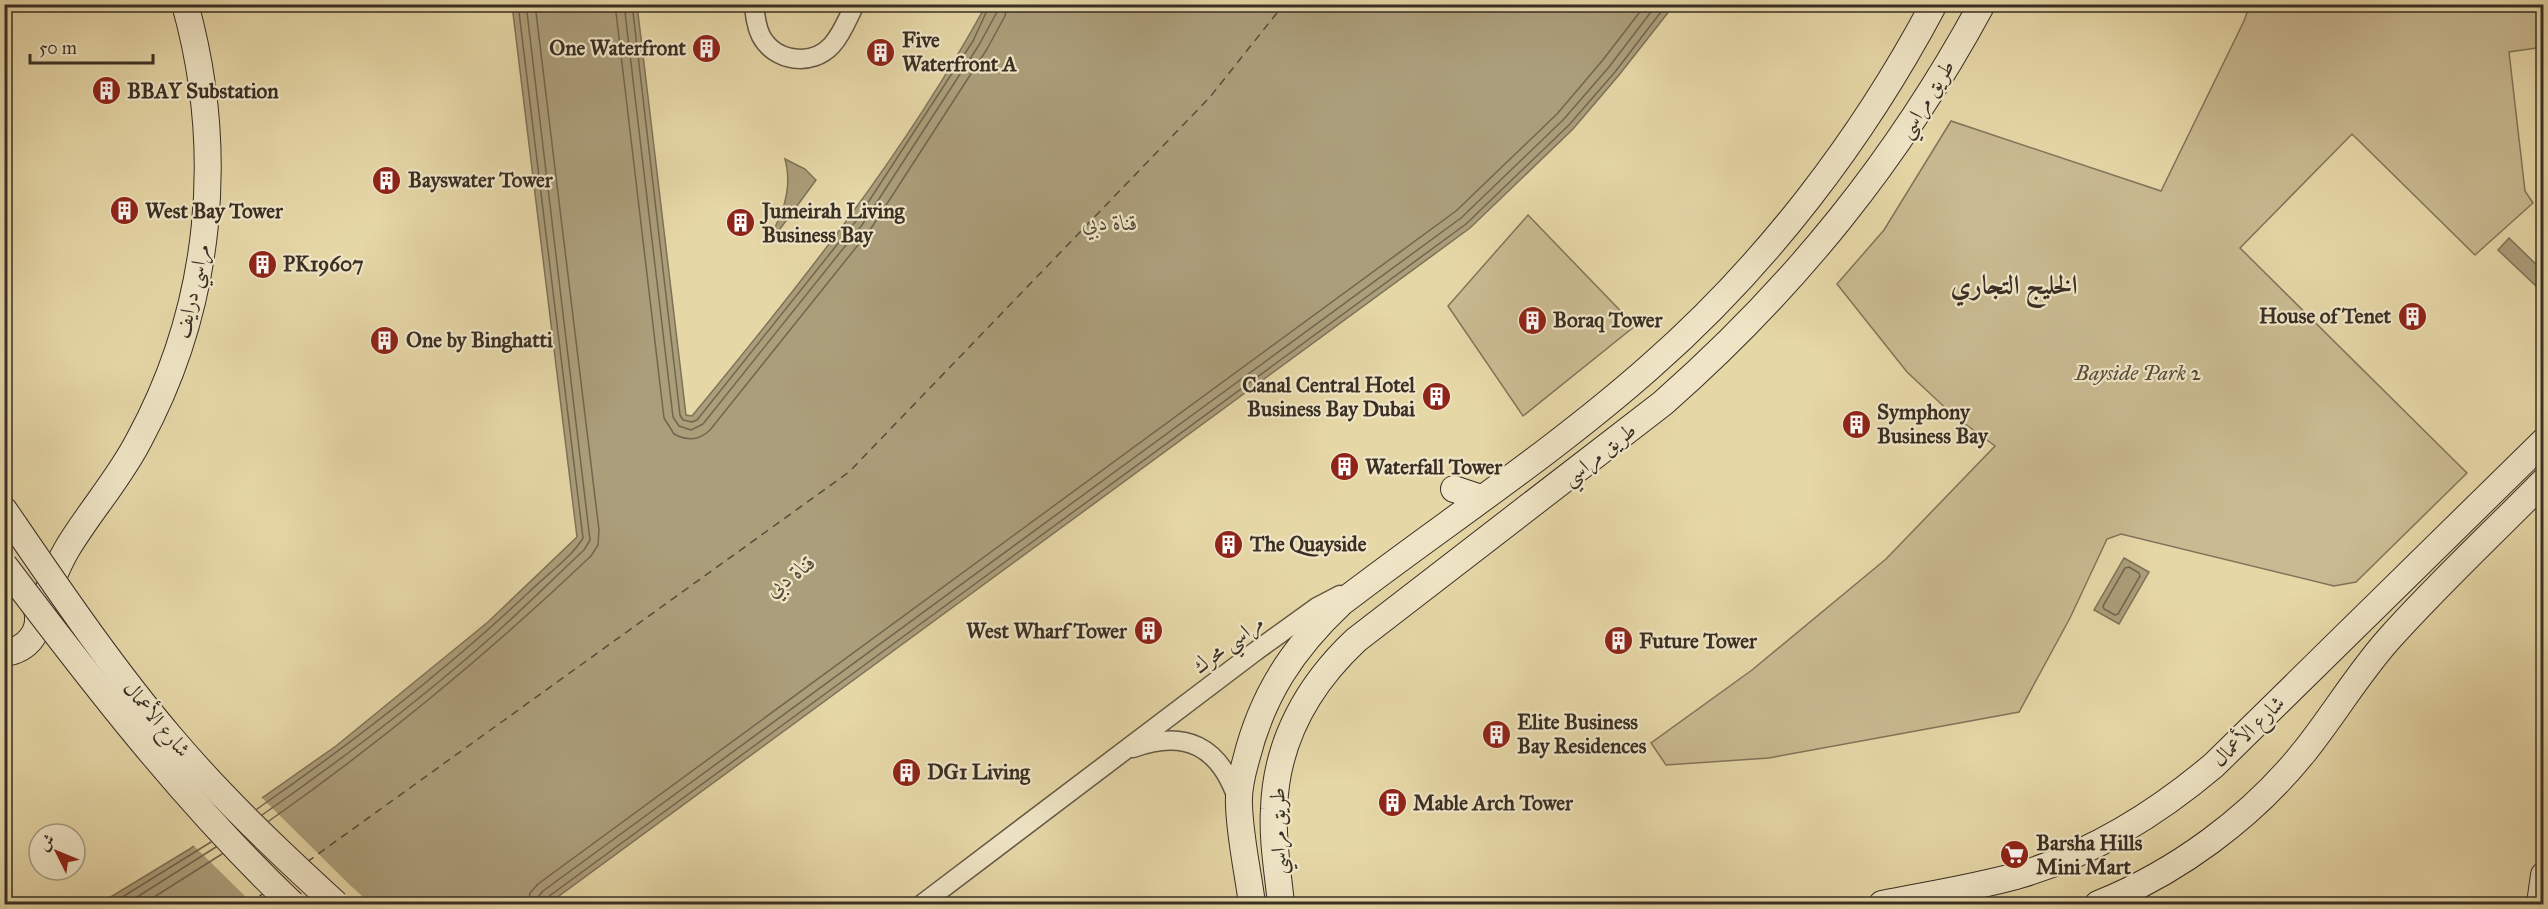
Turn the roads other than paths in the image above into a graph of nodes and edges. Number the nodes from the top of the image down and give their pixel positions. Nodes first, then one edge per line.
1 (185, 4) edge
2 (754, 4) edge
3 (855, 4) edge
4 (1934, 4) edge
5 (1982, 4) edge
6 (2544, 441) edge
7 (2544, 481) edge
8 (1454, 489) dead end
9 (1481, 498) junction
10 (10, 518) edge
11 (66, 550) junction
12 (4, 565) edge
13 (1368, 582) junction
14 (4, 584) edge
15 (38, 621) junction
16 (4, 653) edge
17 (1120, 753) junction
18 (1238, 803) junction
19 (2544, 875) edge
20 (292, 904) edge
21 (336, 904) edge
22 (922, 904) edge
23 (1252, 904) edge
24 (1281, 904) edge
25 (1882, 904) edge
26 (2098, 904) edge
27 (2540, 904) edge

1 - 11 street, مراسي درايف
2 - 3 street
4 - 9 street, طريق مراسي
5 - 24 street, طريق مراسي
6 - 25 street, شارع الأعمال
7 - 26 street
8 - 9 street
9 - 13 street, طريق مراسي
10 - 21 street, شارع الأعمال, bridge
11 - 14 street, مراسي درايف
11 - 15 street, مراسي درايف
12 - 20 street, شارع الأعمال, bridge
13 - 17 street, مراسي محرك
13 - 18 street, طريق مراسي
14 - 15 street
15 - 16 street, مراسي درايف
17 - 18 street, مراسي محرك
17 - 22 street, مراسي محرك
18 - 23 street, طريق مراسي
19 - 27 street

